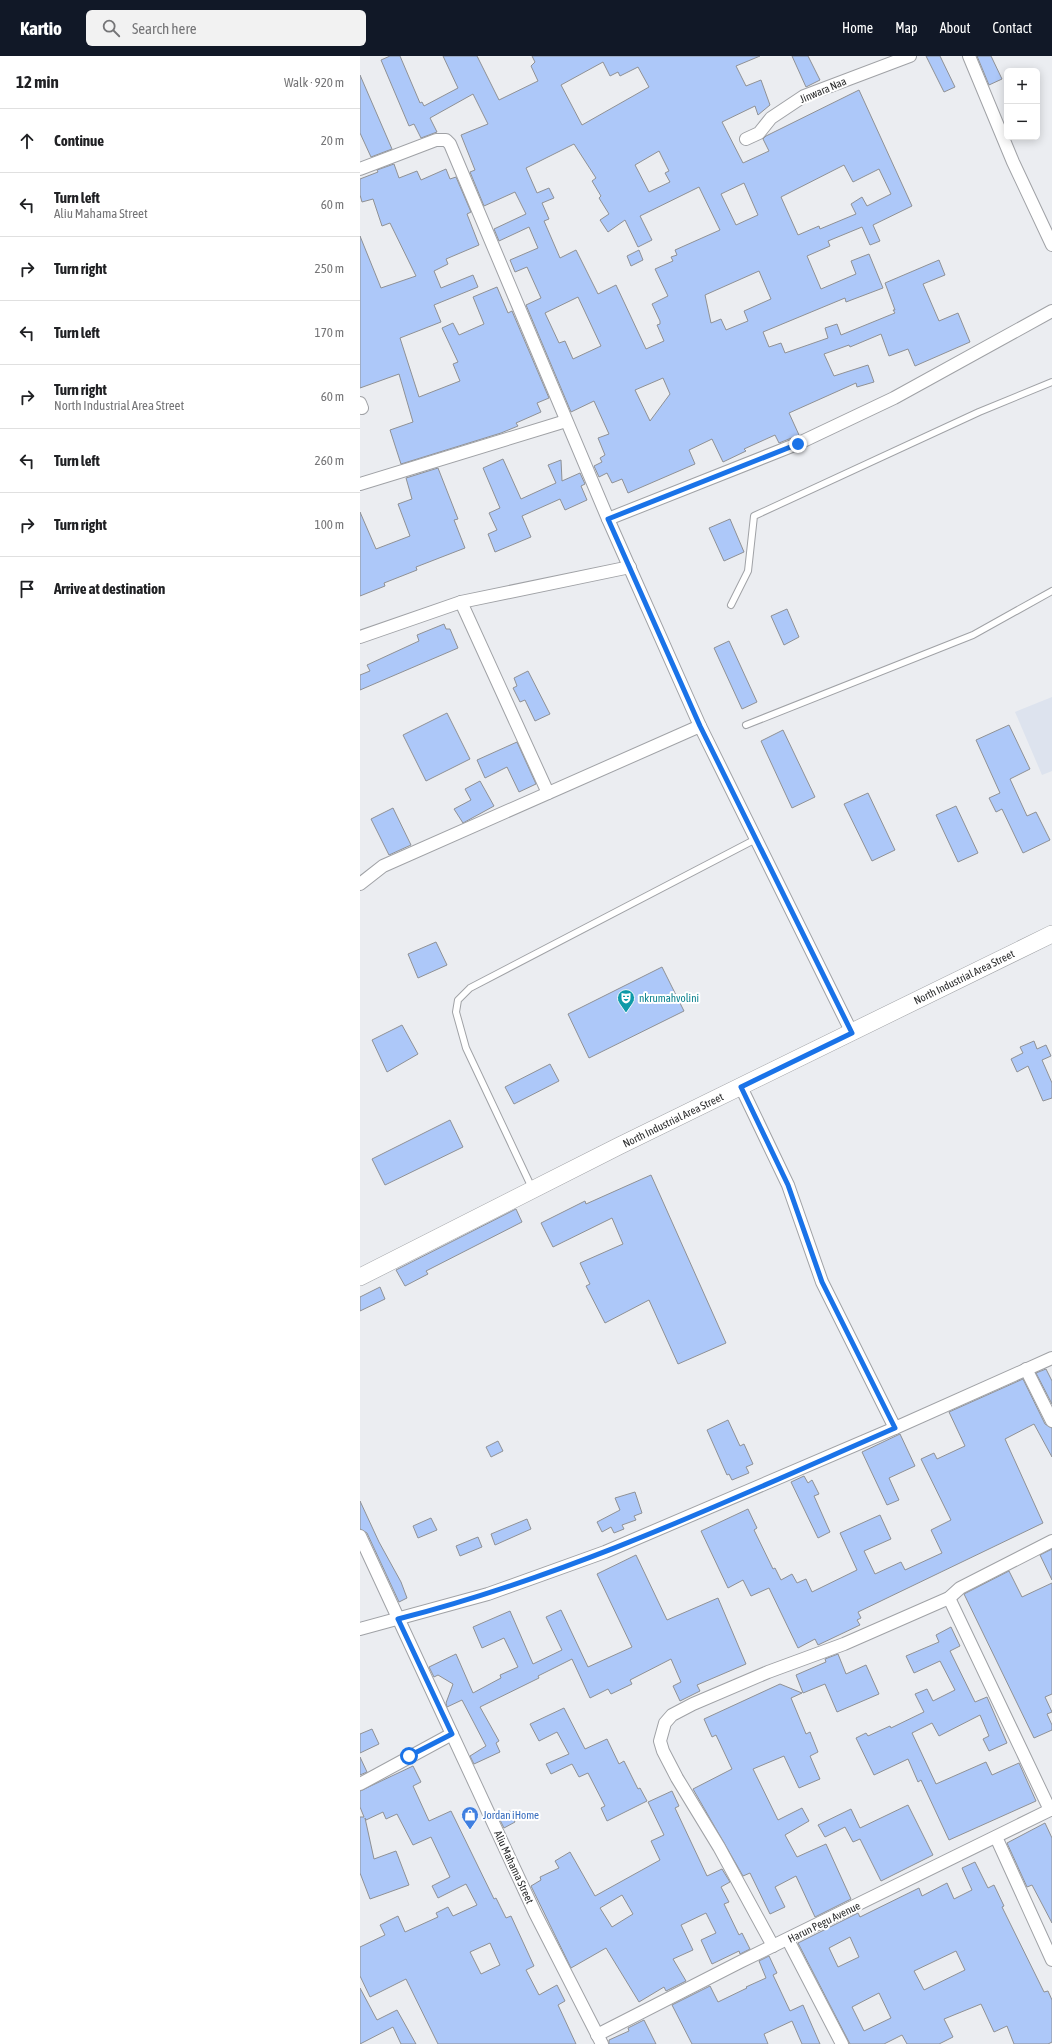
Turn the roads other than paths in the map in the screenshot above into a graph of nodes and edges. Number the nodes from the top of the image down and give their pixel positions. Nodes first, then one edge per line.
1 (910, 56) edge
2 (969, 56) edge
3 (746, 139) dead end
4 (360, 168) edge
5 (1052, 245) edge
6 (1052, 311) edge
7 (1052, 382) edge
8 (566, 421) junction
9 (360, 484) edge
10 (608, 519) junction
11 (630, 567) junction
12 (1052, 591) edge
13 (461, 602) junction
14 (731, 605) dead end
15 (360, 637) edge
16 (746, 725) dead end
17 (700, 726) junction
18 (548, 793) junction
19 (756, 839) junction
20 (360, 884) edge
21 (1052, 934) edge
22 (852, 1033) junction
23 (741, 1087) junction
24 (533, 1190) junction
25 (360, 1277) edge
26 (1052, 1358) edge
27 (1026, 1369) junction
28 (1052, 1421) edge
29 (895, 1428) junction
30 (360, 1536) edge
31 (1052, 1541) edge
32 (949, 1598) junction
33 (398, 1619) junction
34 (360, 1629) edge
35 (452, 1734) junction
36 (360, 1784) edge
37 (1051, 1810) edge
38 (996, 1837) junction
39 (788, 1940) junction
40 (773, 1946) junction
41 (1052, 1960) edge
42 (599, 2039) edge
43 (842, 2044) edge

1 - 3 street, Jinwara Naa
2 - 5 street
4 - 8 street
6 - 10 street
7 - 14 lane
8 - 9 street
8 - 10 street
10 - 11 street
11 - 13 street
11 - 17 street
12 - 16 lane
13 - 15 street
13 - 18 street
17 - 18 street
17 - 19 street
18 - 20 street
19 - 22 street
19 - 24 lane
21 - 22 main road, North Industrial Area Street
22 - 23 main road, North Industrial Area Street
23 - 24 main road, North Industrial Area Street
23 - 29 street
24 - 25 main road, North Industrial Area Street
26 - 27 street
27 - 28 street
27 - 29 street
29 - 33 street
30 - 33 street, Aliu Mahama Street
31 - 32 street
32 - 37 street
32 - 40 street
33 - 34 street
33 - 35 street, Aliu Mahama Street
35 - 36 street
35 - 42 street, Aliu Mahama Street
37 - 38 street, Harun Pegu Avenue
38 - 39 street, Harun Pegu Avenue
38 - 41 street
39 - 40 street, Harun Pegu Avenue
39 - 43 street
40 - 42 street, Harun Pegu Avenue

